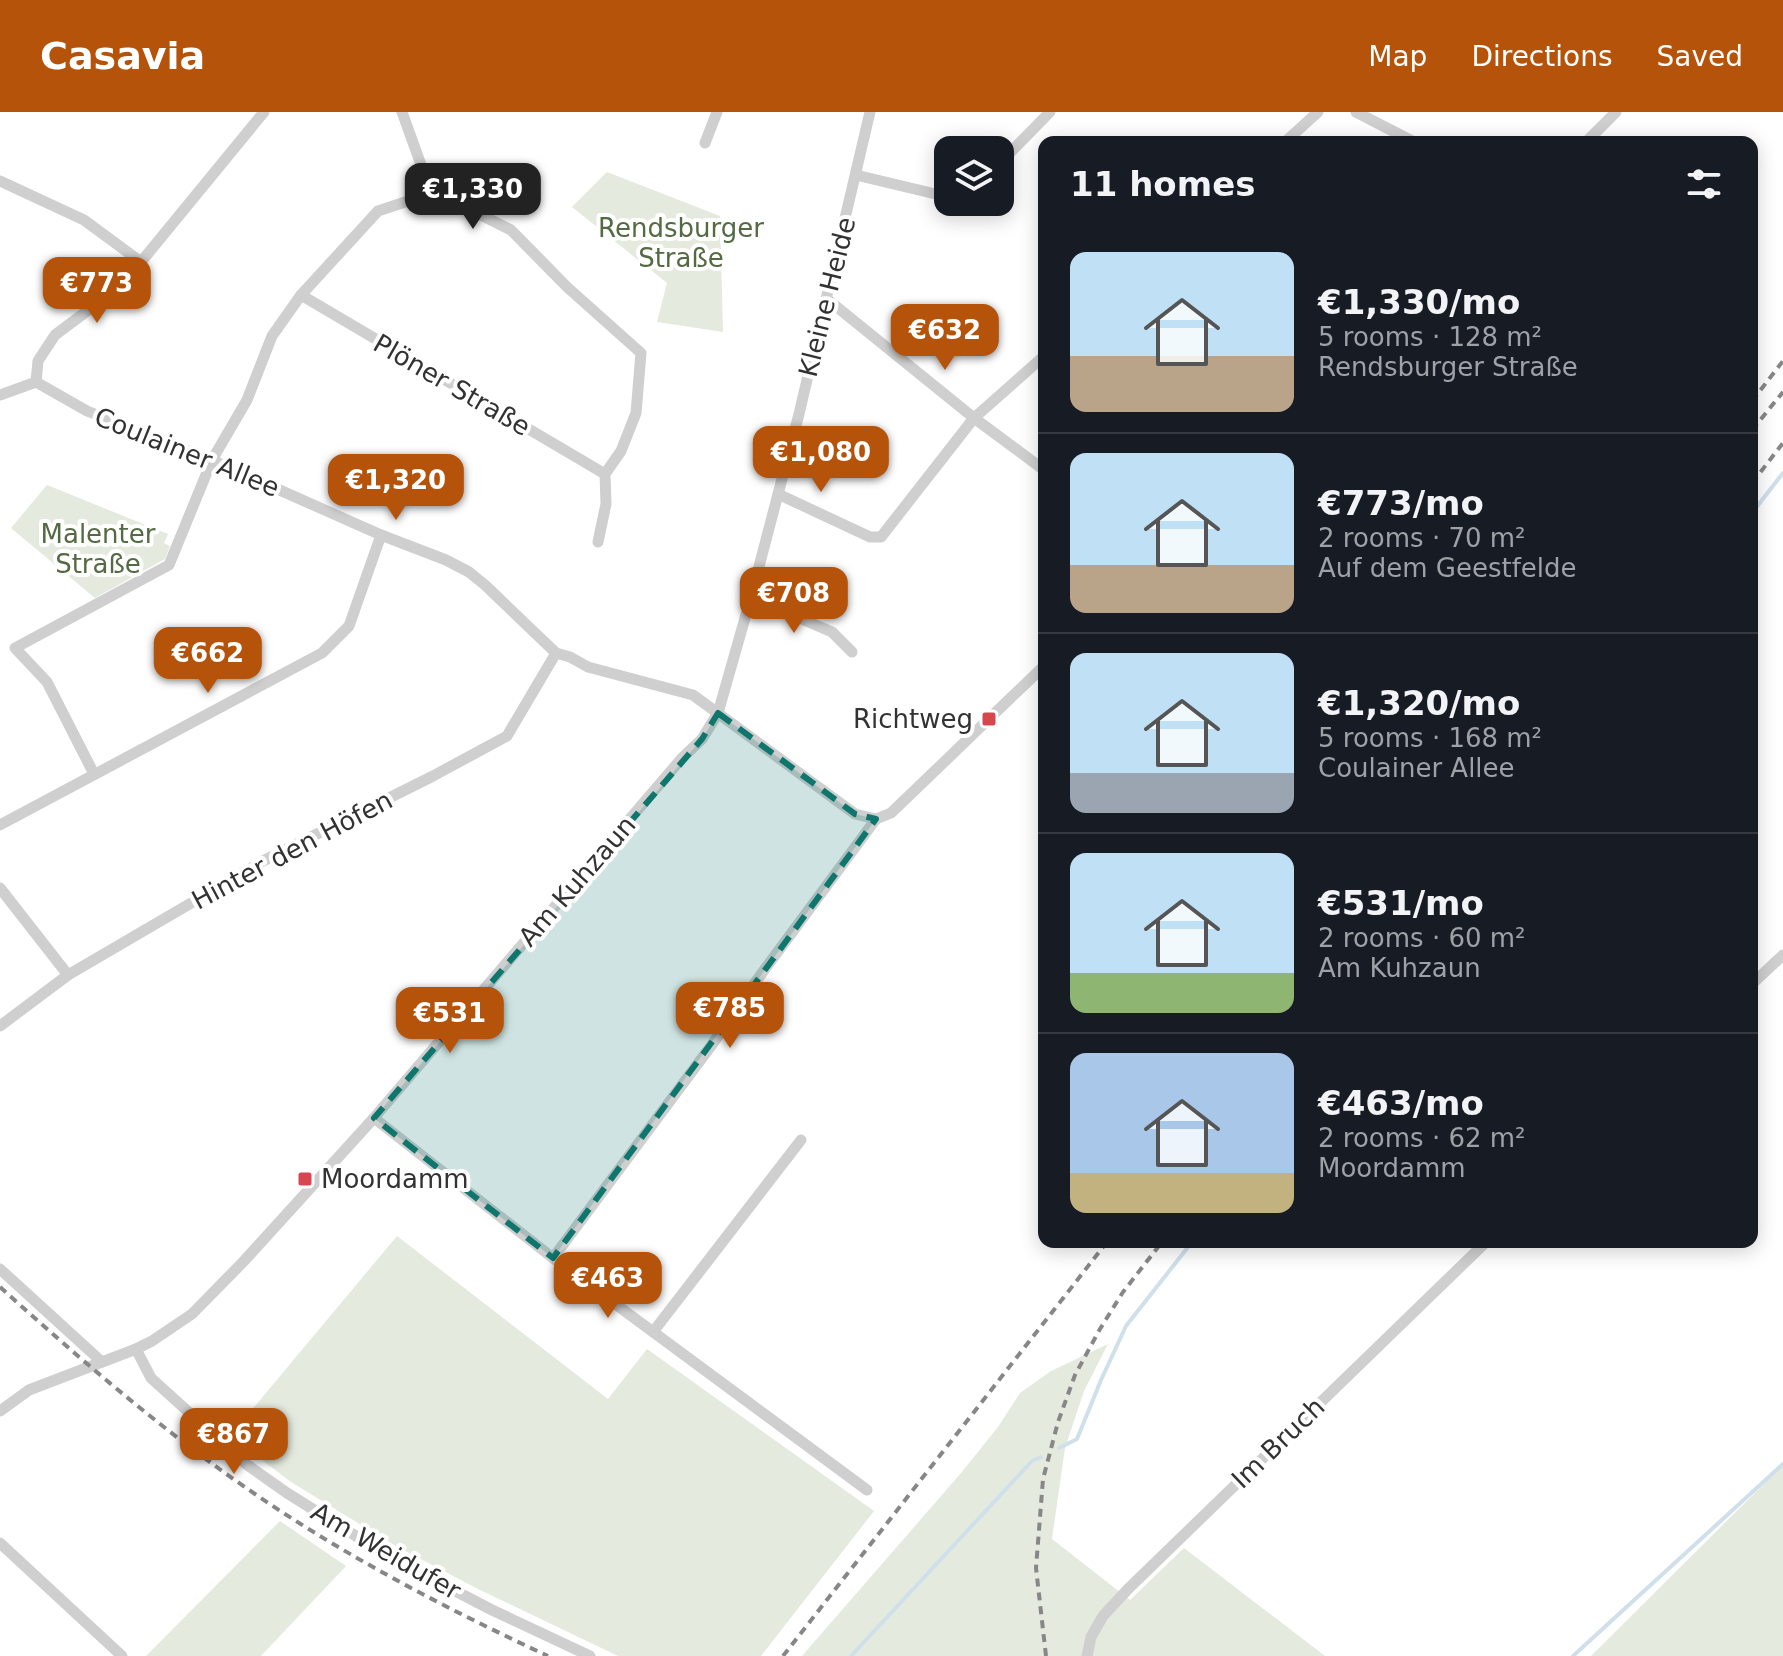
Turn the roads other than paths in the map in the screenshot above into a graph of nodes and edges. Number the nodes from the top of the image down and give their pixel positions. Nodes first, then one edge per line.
1 (264, 112) edge
2 (402, 112) edge
3 (717, 112) edge
4 (870, 112) edge
5 (1050, 112) edge
6 (1318, 112) edge
7 (1356, 112) edge
8 (1616, 112) edge
9 (1292, 136) edge
10 (1402, 136) edge
11 (1592, 136) edge
12 (705, 143) dead end
13 (1014, 149) edge
14 (856, 175) junction
15 (0, 181) edge
16 (435, 192) junction
17 (934, 194) edge
18 (141, 262) junction
19 (301, 295) junction
20 (827, 299) junction
21 (1038, 361) edge
22 (36, 382) junction
23 (0, 395) edge
24 (974, 418) junction
25 (212, 460) junction
26 (1038, 466) edge
27 (605, 474) junction
28 (778, 494) junction
29 (381, 535) junction
30 (598, 542) dead end
31 (751, 597) junction
32 (852, 652) dead end
33 (556, 653) junction
34 (1038, 672) edge
35 (718, 713) junction
36 (94, 774) junction
37 (876, 819) junction
38 (0, 825) edge
39 (0, 888) edge
40 (1783, 955) edge
41 (68, 975) junction
42 (1758, 978) edge
43 (0, 1026) edge
44 (374, 1118) junction
45 (801, 1140) dead end
46 (1480, 1248) edge
47 (553, 1258) junction
48 (0, 1269) edge
49 (653, 1332) junction
50 (136, 1349) junction
51 (102, 1362) junction
52 (0, 1411) edge
53 (867, 1490) dead end
54 (0, 1543) edge
55 (122, 1656) edge
56 (590, 1656) edge
57 (1087, 1656) edge

1 - 18 street
2 - 16 street
3 - 12 street
4 - 14 street, Kleine Heide
5 - 13 street
6 - 9 street
7 - 10 street
8 - 11 street
14 - 17 street
14 - 20 street, Kleine Heide
15 - 18 street
16 - 19 street
16 - 27 street
18 - 22 street
19 - 25 street
19 - 27 street, Plöner Straße
20 - 24 street
20 - 28 street, Kleine Heide
21 - 24 street
22 - 23 street
22 - 25 street, Coulainer Allee
24 - 26 street
24 - 28 street
25 - 29 street, Coulainer Allee
25 - 36 street
27 - 30 street
28 - 31 street, Kleine Heide
29 - 33 street, Coulainer Allee
29 - 36 street
31 - 32 street
31 - 35 street, Kleine Heide
33 - 35 street, Coulainer Allee
33 - 41 street, Hinter den Höfen
34 - 37 street
35 - 37 street
35 - 44 street, Am Kuhzaun
36 - 38 street
37 - 47 street
39 - 41 street
40 - 42 street
41 - 43 street, Hinter den Höfen
44 - 47 street
44 - 50 street, Am Kuhzaun
45 - 49 street
46 - 57 street, Im Bruch
47 - 49 street
48 - 51 street
49 - 53 street
50 - 51 street, Am Kuhzaun
50 - 56 street, Am Weidufer
51 - 52 street, Am Kuhzaun
54 - 55 street

